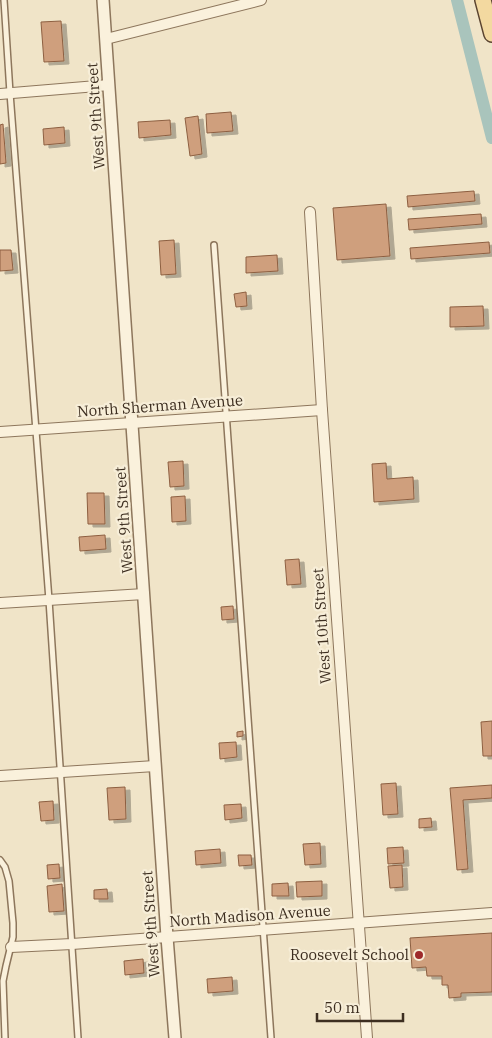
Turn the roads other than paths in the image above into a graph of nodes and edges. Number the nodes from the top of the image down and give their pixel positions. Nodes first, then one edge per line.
1 (4, 0) edge
2 (103, 0) edge
3 (261, 0) edge
4 (483, 0) edge
5 (492, 34) edge
6 (106, 39) junction
7 (109, 84) junction
8 (5, 93) edge
9 (310, 212) dead end
10 (214, 245) dead end
11 (322, 410) junction
12 (226, 417) junction
13 (132, 424) junction
14 (37, 430) junction
15 (0, 432) edge
16 (144, 594) junction
17 (49, 600) junction
18 (0, 603) edge
19 (155, 766) junction
20 (61, 771) junction
21 (0, 776) edge
22 (0, 860) edge
23 (492, 913) edge
24 (358, 923) junction
25 (263, 930) junction
26 (167, 937) junction
27 (72, 944) junction
28 (11, 947) junction
29 (5, 1038) edge
30 (78, 1038) edge
31 (175, 1038) edge
32 (271, 1038) edge
33 (367, 1038) edge

1 - 8 lane
2 - 6 street, West 9th Street
3 - 6 street
4 - 5 main road
6 - 7 street, West 9th Street
7 - 8 street
7 - 13 street, West 9th Street
8 - 14 lane
9 - 11 street, West 10th Street
10 - 12 lane
11 - 12 street, North Sherman Avenue
11 - 24 street, West 10th Street
12 - 13 street, North Sherman Avenue
12 - 25 lane
13 - 14 street, North Sherman Avenue
13 - 16 street, West 9th Street
14 - 15 street, North Sherman Avenue
14 - 17 lane
16 - 17 street
16 - 19 street, West 9th Street
17 - 18 street
17 - 20 lane
19 - 20 street
19 - 26 street, West 9th Street
20 - 21 street
20 - 27 lane
22 - 28 lane
23 - 24 street, North Madison Avenue
24 - 25 street, North Madison Avenue
24 - 33 street, West 10th Street
25 - 26 street, North Madison Avenue
25 - 32 lane
26 - 27 street, North Madison Avenue
26 - 31 street, West 9th Street
27 - 28 street, North Madison Avenue
27 - 30 lane
28 - 29 lane

